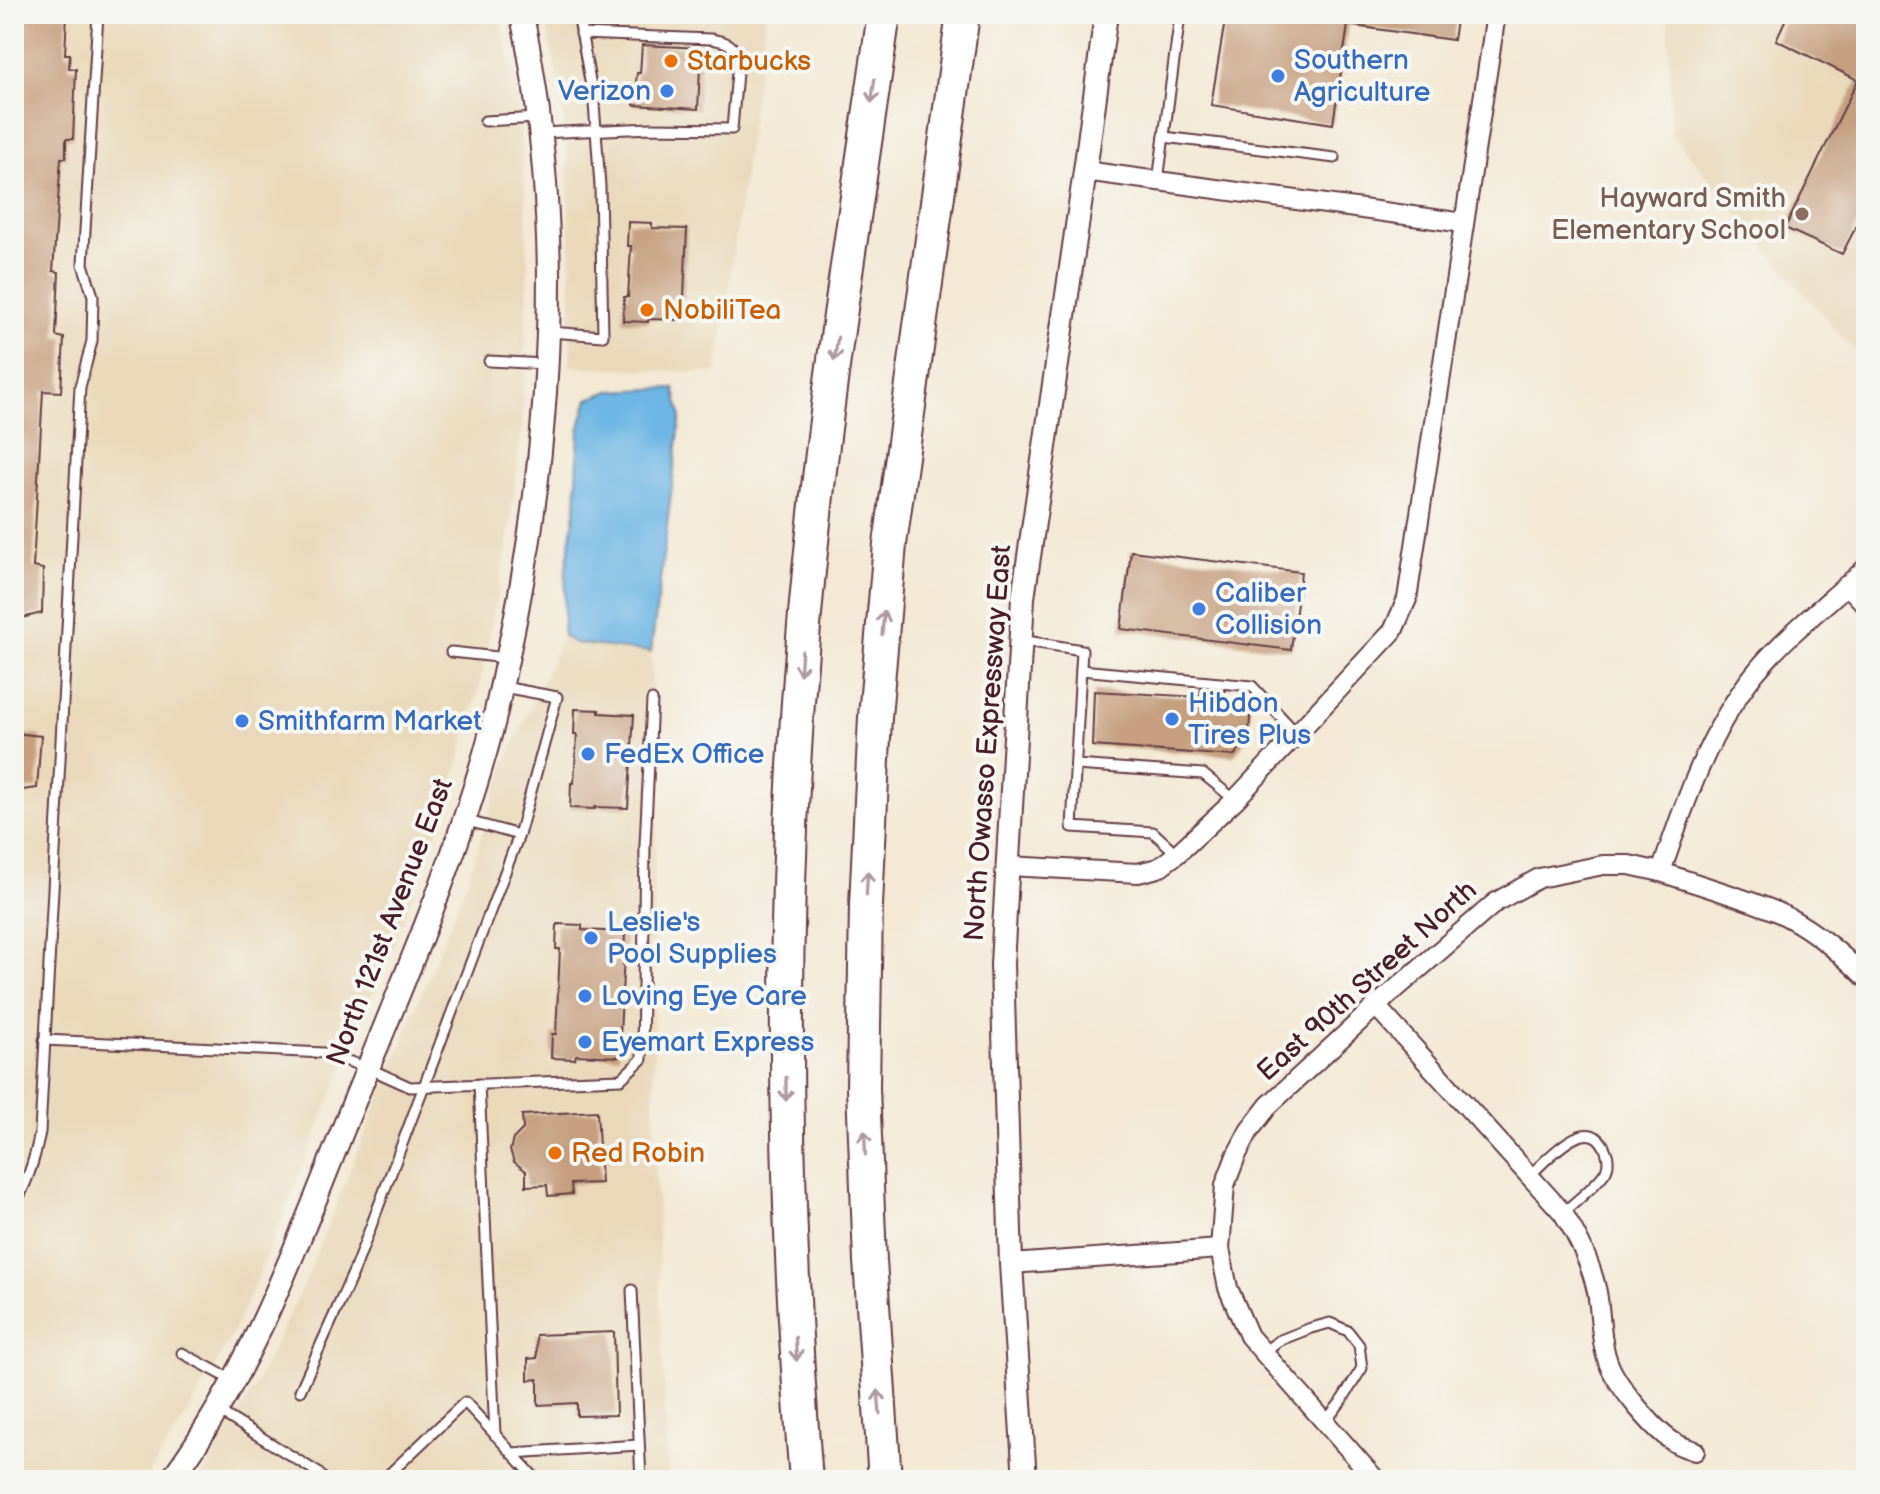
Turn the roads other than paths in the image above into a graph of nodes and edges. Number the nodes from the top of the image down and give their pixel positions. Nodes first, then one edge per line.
1 (98, 14) edge
2 (521, 14) edge
3 (578, 14) edge
4 (884, 14) edge
5 (963, 14) edge
6 (1106, 14) edge
7 (1496, 14) edge
8 (1173, 15) edge
9 (581, 34) junction
10 (485, 121) dead end
11 (540, 126) junction
12 (596, 129) junction
13 (1164, 137) junction
14 (1335, 158) dead end
15 (1085, 171) junction
16 (1158, 181) junction
17 (1464, 223) junction
18 (548, 332) junction
19 (489, 361) dead end
20 (546, 364) junction
21 (1866, 568) edge
22 (1847, 585) junction
23 (1866, 605) edge
24 (1020, 640) junction
25 (451, 652) dead end
26 (508, 658) junction
27 (1081, 670) junction
28 (502, 687) junction
29 (652, 700) dead end
30 (1297, 734) junction
31 (1076, 765) junction
32 (1235, 800) junction
33 (464, 820) junction
34 (519, 835) junction
35 (1177, 854) junction
36 (1009, 866) junction
37 (1661, 872) junction
38 (1866, 978) edge
39 (1376, 1006) junction
40 (44, 1040) junction
41 (368, 1068) junction
42 (479, 1084) junction
43 (425, 1086) junction
44 (1529, 1176) junction
45 (14, 1206) edge
46 (1563, 1213) junction
47 (1220, 1249) junction
48 (1011, 1264) junction
49 (632, 1290) dead end
50 (182, 1353) dead end
51 (1263, 1353) junction
52 (234, 1381) junction
53 (300, 1391) dead end
54 (217, 1410) junction
55 (1325, 1422) junction
56 (495, 1435) junction
57 (639, 1445) junction
58 (1695, 1451) dead end
59 (512, 1453) junction
60 (171, 1480) edge
61 (325, 1480) edge
62 (383, 1480) edge
63 (537, 1480) edge
64 (641, 1480) edge
65 (806, 1480) edge
66 (885, 1480) edge
67 (1025, 1480) edge
68 (1376, 1480) edge

1 - 40 lane
2 - 11 street, North 121st Avenue East
3 - 9 lane
4 -> 65 highway
66 -> 5 highway
6 - 15 street, North Owasso Expressway East
7 - 17 street
8 - 13 lane
9 - 12 lane
9 - 12 lane
10 - 11 lane
11 - 12 lane
11 - 18 street, North 121st Avenue East
12 - 18 lane
13 - 14 lane
13 - 16 lane
15 - 16 street
15 - 24 street, North Owasso Expressway East
16 - 17 street
17 - 30 street
18 - 20 street, North 121st Avenue East
19 - 20 lane
20 - 26 street, North 121st Avenue East
21 - 22 street
22 - 23 street
22 - 37 street
24 - 27 lane
24 - 36 street, North Owasso Expressway East
25 - 26 lane
26 - 28 street, North 121st Avenue East
27 - 30 lane
27 - 31 lane
28 - 33 street, North 121st Avenue East
28 - 34 lane
29 - 42 lane
30 - 32 street
31 - 32 lane
31 - 35 lane
32 - 35 street
33 - 34 lane
33 - 41 street, North 121st Avenue East
34 - 43 lane
35 - 36 street
36 - 48 street, North Owasso Expressway East
37 - 38 street, East 90th Street North
37 - 39 street, East 90th Street North
39 - 44 street
39 - 47 street, East 90th Street North
40 - 41 lane
40 - 45 lane
41 - 43 lane
41 - 52 street, North 121st Avenue East
42 - 43 lane
42 - 56 lane
43 - 53 lane
44 - 46 street
44 - 46 lane
46 - 58 street
47 - 48 street
47 - 51 street, East 90th Street North
48 - 67 street, North Owasso Expressway East
49 - 57 lane
50 - 52 lane
51 - 55 street, East 90th Street North
51 - 55 lane
52 - 54 street, North 121st Avenue East
54 - 60 street, North 121st Avenue East
54 - 61 lane
55 - 68 street, East 90th Street North
56 - 59 lane
56 - 62 lane
57 - 59 lane
57 - 64 lane
59 - 63 lane

